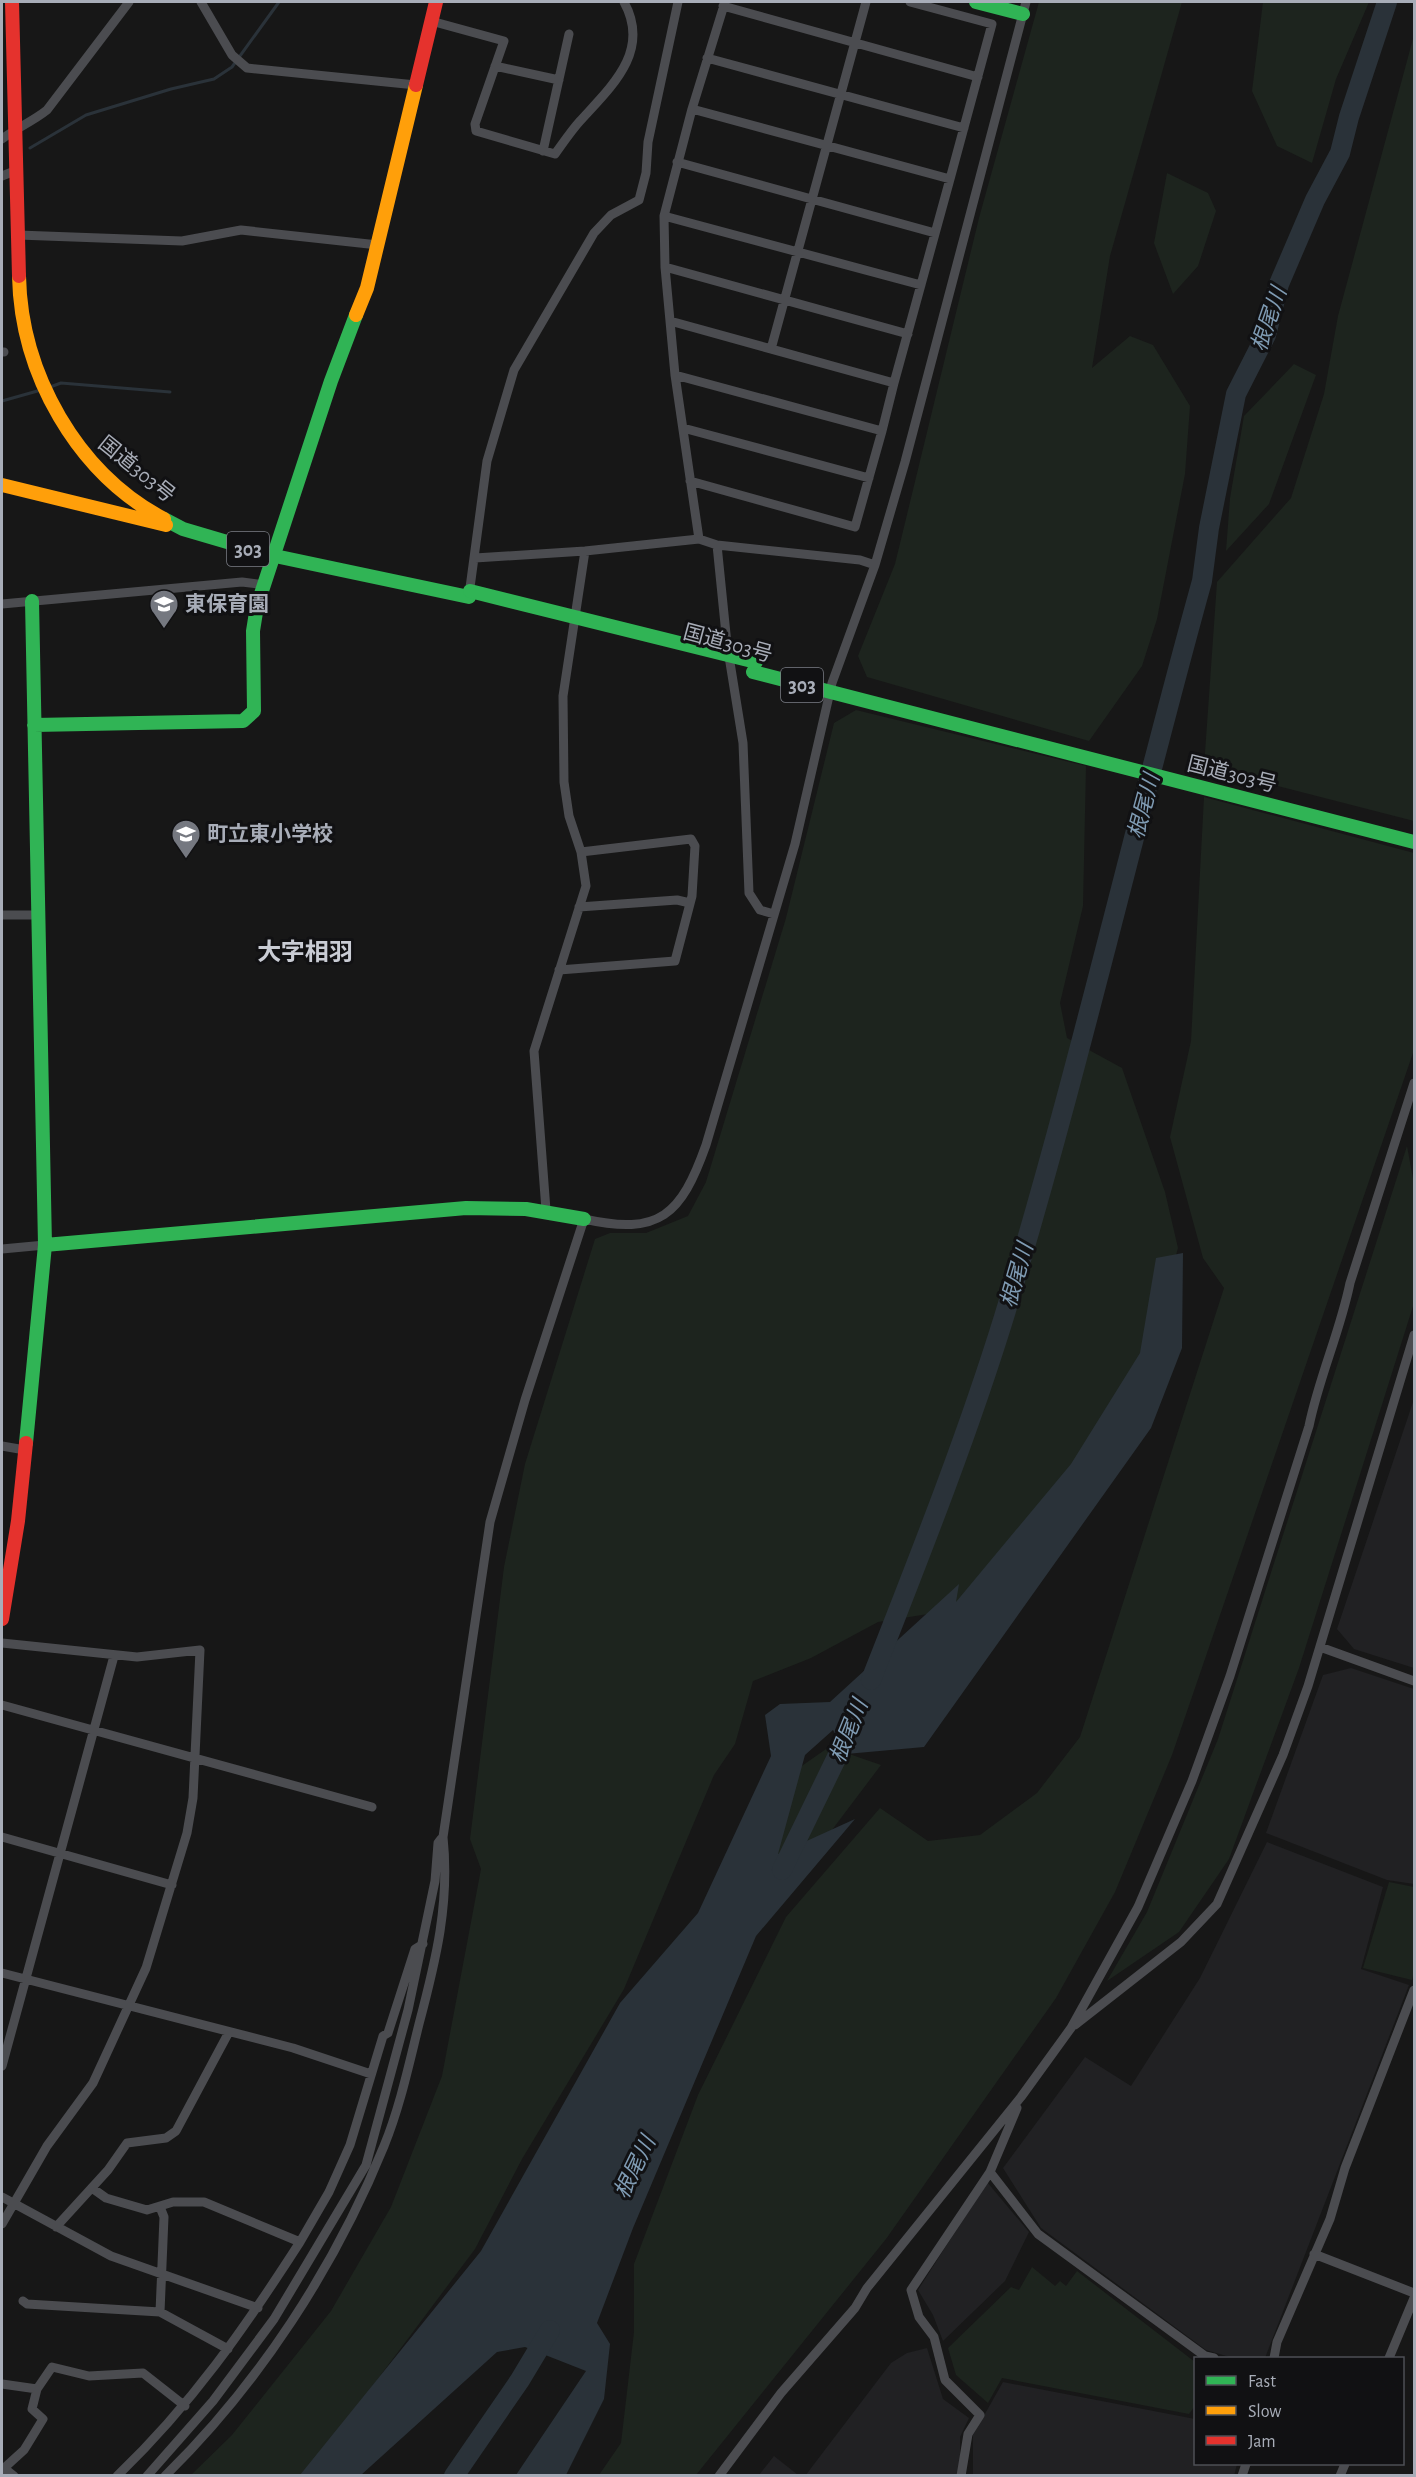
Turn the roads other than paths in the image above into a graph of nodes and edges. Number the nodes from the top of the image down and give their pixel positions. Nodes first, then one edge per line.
1 (12, 2) edge
2 (129, 2) edge
3 (201, 2) edge
4 (436, 2) edge
5 (624, 2) edge
6 (678, 2) edge
7 (866, 2) edge
8 (910, 2) edge
9 (976, 2) edge
10 (724, 4) edge
11 (1025, 8) edge
12 (431, 21) junction
13 (7, 26) edge
14 (569, 34) dead end
15 (855, 43) junction
16 (707, 58) junction
17 (495, 66) junction
18 (978, 77) junction
19 (559, 80) junction
20 (416, 85) junction
21 (840, 94) junction
22 (692, 108) junction
23 (964, 128) junction
24 (16, 129) junction
25 (2, 139) edge
26 (827, 145) junction
27 (543, 151) junction
28 (676, 162) junction
29 (16, 170) junction
30 (2, 176) edge
31 (950, 179) junction
32 (813, 200) junction
33 (664, 216) junction
34 (935, 233) junction
35 (18, 235) junction
36 (378, 245) junction
37 (799, 253) junction
38 (665, 267) junction
39 (921, 285) junction
40 (785, 299) junction
41 (670, 321) junction
42 (908, 334) junction
43 (771, 349) junction
44 (675, 375) junction
45 (894, 383) junction
46 (66, 425) junction
47 (683, 428) junction
48 (882, 431) junction
49 (869, 478) junction
50 (690, 481) junction
51 (2, 485) edge
52 (183, 529) junction
53 (699, 539) junction
54 (717, 545) junction
55 (276, 551) junction
56 (585, 551) junction
57 (475, 558) junction
58 (875, 565) junction
59 (265, 585) junction
60 (470, 594) junction
61 (32, 601) junction
62 (2, 604) edge
63 (831, 688) junction
64 (853, 692) junction
65 (34, 725) junction
66 (1414, 831) edge
67 (1414, 842) edge
68 (581, 852) junction
69 (690, 903) junction
70 (579, 907) junction
71 (774, 914) junction
72 (2, 915) edge
73 (38, 915) junction
74 (559, 970) junction
75 (1414, 1083) edge
76 (546, 1210) junction
77 (584, 1219) junction
78 (45, 1245) junction
79 (2, 1249) edge
80 (1414, 1335) edge
81 (2, 1446) edge
82 (25, 1450) junction
83 (7, 1556) edge
84 (2, 1619) edge
85 (2, 1643) edge
86 (1320, 1647) junction
87 (114, 1656) junction
88 (1414, 1681) edge
89 (2, 1705) edge
90 (95, 1730) junction
91 (195, 1758) junction
92 (372, 1807) dead end
93 (2, 1837) edge
94 (443, 1837) junction
95 (61, 1854) junction
96 (172, 1885) junction
97 (423, 1944) junction
98 (2, 1973) edge
99 (26, 1980) junction
100 (1414, 1990) edge
101 (128, 2007) junction
102 (1071, 2028) junction
103 (229, 2032) junction
104 (2, 2066) edge
105 (371, 2074) junction
106 (1021, 2097) junction
107 (990, 2172) junction
108 (92, 2188) junction
109 (2, 2197) edge
110 (15, 2205) junction
111 (160, 2207) junction
112 (2, 2224) edge
113 (56, 2227) junction
114 (300, 2242) junction
115 (1314, 2254) junction
116 (163, 2274) junction
117 (1414, 2293) edge
118 (1414, 2298) edge
119 (23, 2301) dead end
120 (258, 2308) junction
121 (160, 2312) junction
122 (228, 2349) junction
123 (1210, 2357) edge
124 (1274, 2357) edge
125 (1389, 2357) edge
126 (2, 2384) edge
127 (37, 2389) junction
128 (185, 2406) junction
129 (3, 2469) edge
130 (14, 2475) edge
131 (117, 2475) edge
132 (147, 2475) edge
133 (165, 2475) edge
134 (719, 2475) edge
135 (961, 2475) edge

1 - 13 main road, 国道303号 / 303
2 - 24 street
3 - 20 street
4 - 12 main road
5 - 27 street
6 - 57 street
7 - 15 street
8 - 18 street
9 - 11 main road
10 - 15 street
10 - 16 street
11 - 58 street
12 - 17 street
12 - 20 main road
13 - 24 main road, 国道303号 / 303
14 - 19 street
15 - 18 street
15 - 21 street
16 - 21 street
16 - 22 street
17 - 19 street
17 - 27 street
18 - 23 street
19 - 27 street
20 - 36 main road
21 - 23 street
21 - 26 street
22 - 26 street
22 - 28 street
23 - 31 street
24 - 25 street
24 - 29 main road, 国道303号 / 303
26 - 31 street
26 - 32 street
28 - 32 street
28 - 33 street
29 - 30 street
29 - 35 main road, 国道303号 / 303
31 - 34 street
32 - 34 street
32 - 37 street
33 - 37 street
33 - 38 street
34 - 39 street
35 - 36 street
35 - 46 main road, 国道303号 / 303
36 - 55 main road
37 - 39 street
37 - 40 street
38 - 40 street
38 - 41 street
39 - 42 street
40 - 42 street
40 - 43 street
41 - 43 street
41 - 44 street
42 - 45 street
43 - 45 street
44 - 47 street
44 - 48 street
45 - 48 street
46 - 52 main road, 国道303号 / 303
46 - 55 main road, 国道303号 / 303
47 - 49 street
47 - 50 street
48 - 49 street
49 - 50 street
50 - 53 street
51 - 52 main road
52 - 55 main road, 国道303号 / 303
53 - 54 street
53 - 56 street
54 - 58 street
54 - 71 street
55 - 59 main road
55 - 60 main road, 国道303号 / 303
56 - 57 street
56 - 68 street
57 - 60 street
58 - 63 street
59 - 61 street
59 - 65 main road
60 - 63 main road, 国道303号 / 303
61 - 62 street
61 - 65 main road
63 - 64 main road, 国道303号 / 303
63 - 71 street
64 - 66 main road, 国道303号 / 303
64 - 67 main road, 国道303号 / 303
65 - 73 main road
68 - 69 street
68 - 70 street
69 - 70 street
69 - 74 street
70 - 74 street
71 - 77 street
72 - 73 street
73 - 78 main road
74 - 76 street
75 - 102 street
76 - 77 main road
76 - 78 main road
77 - 94 street
78 - 79 street
78 - 82 main road
80 - 86 street
81 - 82 street
82 - 83 main road
83 - 84 main road
85 - 87 street
86 - 88 street
86 - 102 street
87 - 90 street
87 - 91 street
89 - 90 street
90 - 91 street
90 - 95 street
91 - 92 street
91 - 96 street
93 - 95 street
94 - 97 street
94 - 133 street
95 - 96 street
95 - 99 street
96 - 101 street
97 - 105 street
97 - 132 street
98 - 99 street
99 - 101 street
99 - 104 street
100 - 115 street
101 - 103 street
101 - 110 street
102 - 106 street
103 - 105 street
103 - 108 street
105 - 114 street
106 - 107 street
106 - 134 street
107 - 123 street
107 - 135 street
108 - 111 street
108 - 113 street
109 - 110 street
110 - 112 street
110 - 113 street
111 - 114 street
111 - 116 street
113 - 116 street
114 - 120 street
115 - 117 street
115 - 124 street
116 - 120 street
116 - 121 street
118 - 125 street
119 - 121 street
120 - 122 street
121 - 122 street
122 - 128 street
126 - 127 street
127 - 128 street
127 - 129 street
128 - 131 street
129 - 130 street

